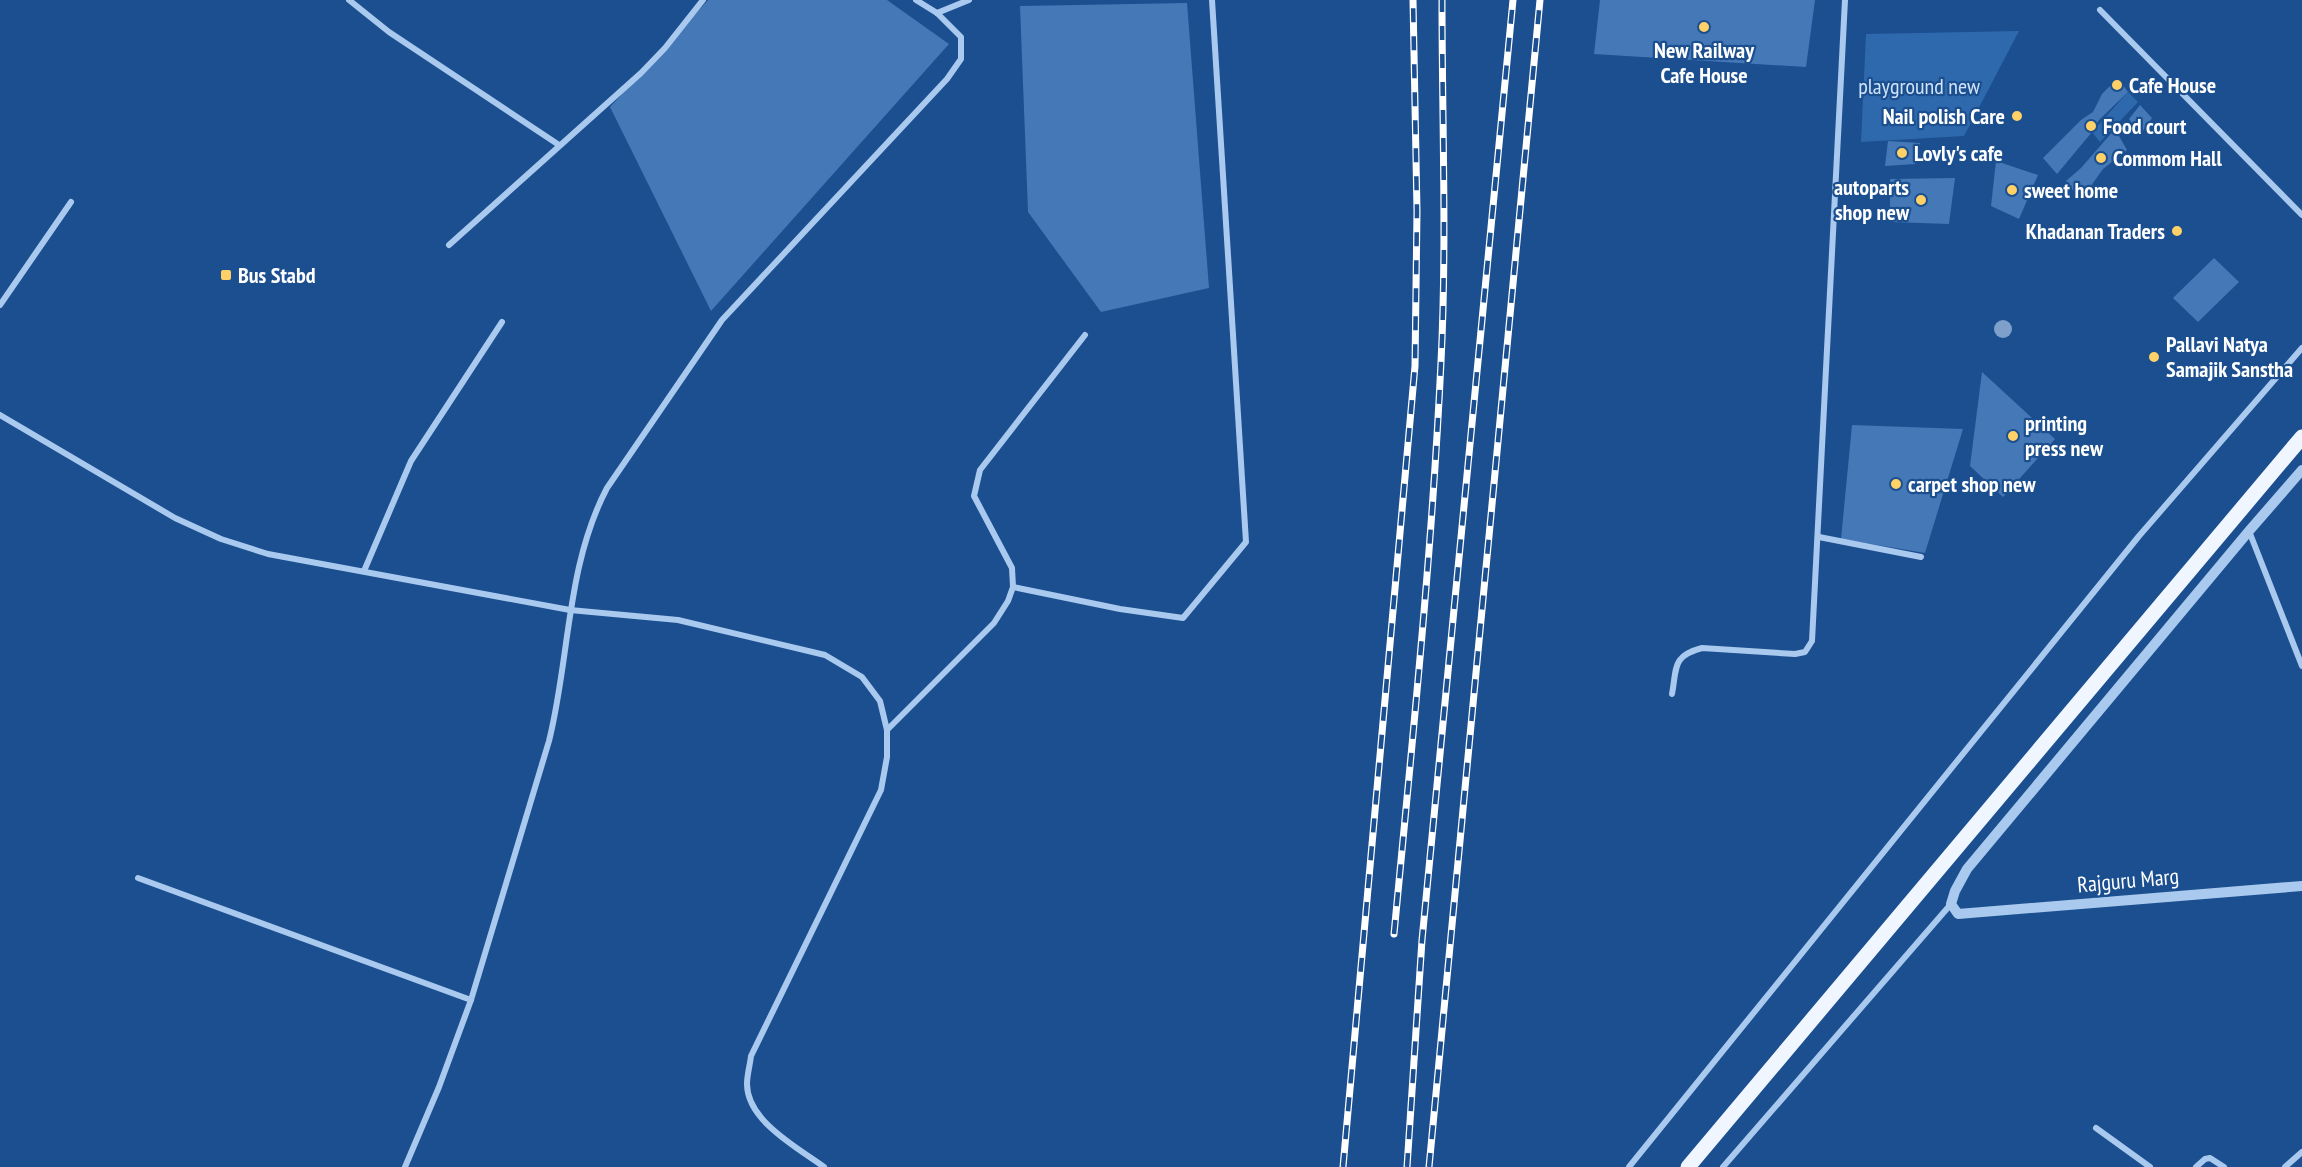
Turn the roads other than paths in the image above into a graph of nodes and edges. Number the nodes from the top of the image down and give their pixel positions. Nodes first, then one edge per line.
1 (349, 0) edge
2 (703, 0) edge
3 (916, 0) edge
4 (969, 0) edge
5 (1212, 0) edge
6 (1845, 0) edge
7 (2100, 10) dead end
8 (937, 13) junction
9 (559, 146) junction
10 (71, 202) dead end
11 (2302, 215) edge
12 (449, 245) dead end
13 (0, 305) edge
14 (502, 322) dead end
15 (1085, 335) dead end
16 (2302, 348) edge
17 (0, 415) edge
18 (2302, 437) edge
19 (2302, 470) edge
20 (2249, 531) junction
21 (1819, 537) junction
22 (1922, 557) dead end
23 (364, 572) junction
24 (1013, 587) junction
25 (570, 610) junction
26 (2302, 666) edge
27 (1672, 694) dead end
28 (887, 730) junction
29 (138, 878) dead end
30 (2302, 886) edge
31 (1955, 909) junction
32 (471, 999) junction
33 (2096, 1128) dead end
34 (2302, 1152) edge
35 (405, 1167) edge
36 (824, 1167) edge
37 (1629, 1167) edge
38 (1688, 1167) edge
39 (1723, 1167) edge
40 (2150, 1167) edge
41 (2196, 1167) edge
42 (2224, 1167) edge
43 (2285, 1167) edge

1 - 9 street
2 - 9 street
3 - 8 street
4 - 8 street
5 - 24 street
6 - 21 street
7 - 11 street
8 - 25 street
9 - 12 street
10 - 13 street
14 - 23 street
15 - 24 street
16 - 37 street
17 - 23 street
18 - 38 main road
19 - 20 street
20 - 26 street
20 - 31 street
21 - 22 street
21 - 27 street
23 - 25 street
24 - 28 street
25 - 28 street
25 - 32 street
28 - 36 street
29 - 32 street
30 - 31 street, Rajguru Marg
31 - 39 street
32 - 35 street
33 - 40 street
34 - 43 street
41 - 42 street

